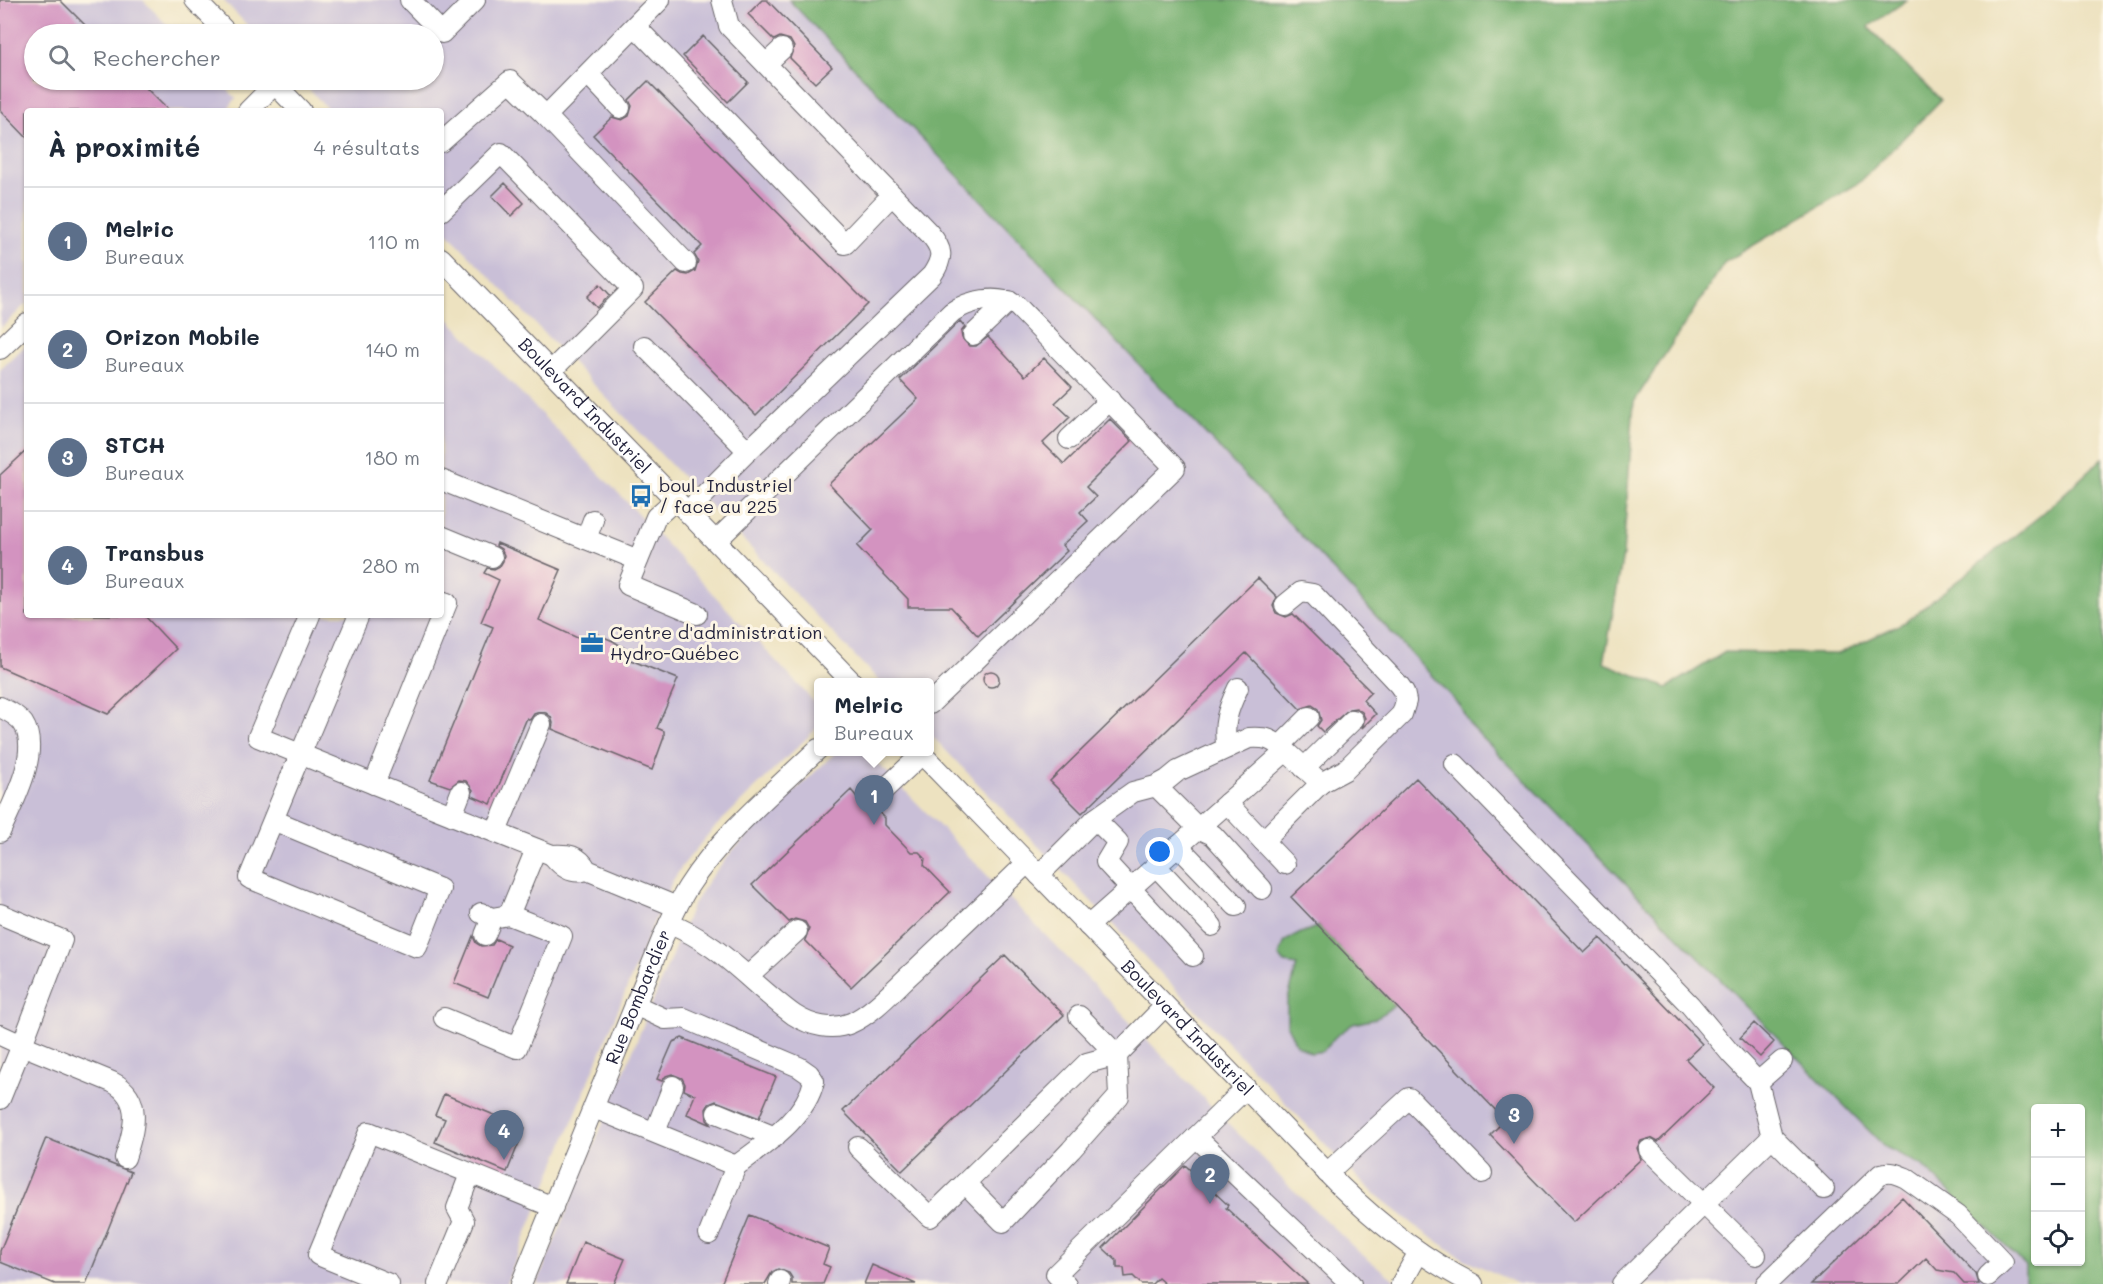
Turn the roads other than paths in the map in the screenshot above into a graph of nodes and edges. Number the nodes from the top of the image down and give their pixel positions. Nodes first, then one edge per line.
1 (195, 0) edge
2 (410, 0) edge
3 (475, 0) edge
4 (660, 0) edge
5 (722, 0) edge
6 (218, 24) edge
7 (433, 24) edge
8 (634, 26) junction
9 (444, 31) edge
10 (782, 49) dead end
11 (766, 64) junction
12 (588, 74) junction
13 (266, 90) edge
14 (281, 90) edge
15 (251, 108) edge
16 (298, 108) edge
17 (620, 108) dead end
18 (546, 116) junction
19 (444, 139) edge
20 (892, 195) junction
21 (444, 208) edge
22 (444, 261) edge
23 (686, 262) dead end
24 (1009, 301) junction
25 (24, 326) edge
26 (973, 335) dead end
27 (644, 346) dead end
28 (0, 350) edge
29 (552, 370) junction
30 (1110, 400) junction
31 (1070, 439) dead end
32 (748, 452) junction
33 (444, 481) edge
34 (682, 505) junction
35 (444, 537) edge
36 (716, 541) junction
37 (492, 557) dead end
38 (638, 560) junction
39 (1286, 606) dead end
40 (697, 614) dead end
41 (309, 618) edge
42 (358, 618) edge
43 (441, 618) edge
44 (848, 678) edge
45 (1238, 688) dead end
46 (934, 700) edge
47 (0, 707) edge
48 (1309, 717) dead end
49 (1353, 720) dead end
50 (541, 724) dead end
51 (1227, 748) junction
52 (1283, 748) junction
53 (301, 754) junction
54 (814, 754) edge
55 (918, 756) edge
56 (924, 756) edge
57 (1455, 764) dead end
58 (1304, 768) junction
59 (1321, 783) junction
60 (374, 784) junction
61 (1156, 786) junction
62 (461, 792) dead end
63 (874, 799) dead end
64 (1227, 803) junction
65 (452, 815) junction
66 (1095, 819) junction
67 (273, 820) junction
68 (1198, 828) junction
69 (0, 832) edge
70 (496, 832) junction
71 (1263, 841) junction
72 (1178, 846) junction
73 (544, 852) junction
74 (1286, 864) dead end
75 (1156, 866) junction
76 (1033, 869) junction
77 (1130, 888) junction
78 (1262, 889) dead end
79 (1236, 906) dead end
80 (0, 914) edge
81 (673, 915) junction
82 (1088, 926) junction
83 (1212, 926) dead end
84 (797, 931) dead end
85 (1193, 956) dead end
86 (748, 976) junction
87 (635, 1005) junction
88 (1166, 1006) junction
89 (1079, 1016) dead end
90 (444, 1018) dead end
91 (0, 1035) edge
92 (22, 1045) junction
93 (1117, 1055) junction
94 (1782, 1061) dead end
95 (1758, 1082) junction
96 (674, 1086) dead end
97 (1246, 1088) junction
98 (0, 1099) edge
99 (594, 1108) junction
100 (717, 1113) dead end
101 (655, 1132) junction
102 (775, 1137) junction
103 (1196, 1137) junction
104 (1772, 1137) junction
105 (858, 1147) dead end
106 (1649, 1150) dead end
107 (125, 1158) dead end
108 (736, 1166) junction
109 (1327, 1173) junction
110 (1482, 1173) dead end
111 (470, 1174) junction
112 (965, 1183) junction
113 (1824, 1189) dead end
114 (1703, 1204) junction
115 (553, 1207) junction
116 (709, 1234) dead end
117 (1419, 1252) junction
118 (1756, 1256) dead end
119 (1988, 1276) dead end
120 (389, 1284) edge
121 (438, 1284) edge
122 (522, 1284) edge
123 (1066, 1284) edge
124 (1351, 1284) edge
125 (1401, 1284) edge
126 (1473, 1284) edge
127 (1622, 1284) edge
128 (1766, 1284) edge

1 - 6 street
2 - 7 street
3 - 9 street
4 - 8 street
5 - 11 street
8 - 12 street
8 - 20 street
10 - 11 street
11 - 20 street
12 - 17 street
12 - 18 street
13 - 15 street
14 - 16 street
18 - 19 street
18 - 23 street
20 - 32 street
21 - 29 street
22 - 29 street, Boulevard Industriel
24 - 26 street
24 - 30 street
24 - 36 street
25 - 28 street
27 - 32 street
29 - 34 street, Boulevard Industriel
30 - 31 street
30 - 46 street
32 - 34 street
33 - 38 street
34 - 36 street, Boulevard Industriel
34 - 38 street
35 - 37 street
36 - 44 street, Boulevard Industriel
38 - 40 street
39 - 59 street
41 - 53 street
42 - 53 street
43 - 60 street
45 - 51 street
47 - 69 street
48 - 52 street
49 - 58 street
50 - 70 street
51 - 52 street
51 - 61 street
52 - 58 street
52 - 64 street
53 - 60 street
53 - 67 street
54 - 81 street, Rue Bombardier
55 - 63 street
56 - 76 street, Boulevard Industriel
57 - 95 street
58 - 59 street
59 - 71 street
60 - 65 street
61 - 66 street
61 - 68 street
62 - 65 street
64 - 68 street
64 - 71 street
65 - 70 street
66 - 76 street
66 - 77 street
67 - 67 street
68 - 72 street
68 - 78 street
70 - 73 street
71 - 74 street
72 - 75 street
72 - 79 street
73 - 81 street
73 - 90 street
75 - 77 street
75 - 83 street
76 - 82 street, Boulevard Industriel
76 - 86 street
77 - 82 street
77 - 85 street
80 - 92 street
81 - 86 street
81 - 87 street, Rue Bombardier
82 - 88 street, Boulevard Industriel
84 - 86 street
87 - 99 street, Rue Bombardier
87 - 102 street
88 - 93 street
88 - 97 street, Boulevard Industriel
89 - 93 street
91 - 92 street
92 - 98 street
92 - 107 street
93 - 112 street
93 - 112 street
94 - 95 street
95 - 104 street
96 - 101 street
97 - 103 street
97 - 109 street, Boulevard Industriel
99 - 101 street
99 - 115 street, Rue Bombardier
100 - 102 street
101 - 108 street
102 - 108 street
103 - 123 street
103 - 124 street
104 - 113 street
104 - 114 street
105 - 112 street
106 - 114 street
108 - 116 street
109 - 110 street
109 - 117 street, Boulevard Industriel
111 - 115 street
111 - 120 street
111 - 121 street
114 - 118 street
114 - 127 street
115 - 122 street, Rue Bombardier
117 - 125 street
117 - 126 street, Boulevard Industriel
119 - 128 street

